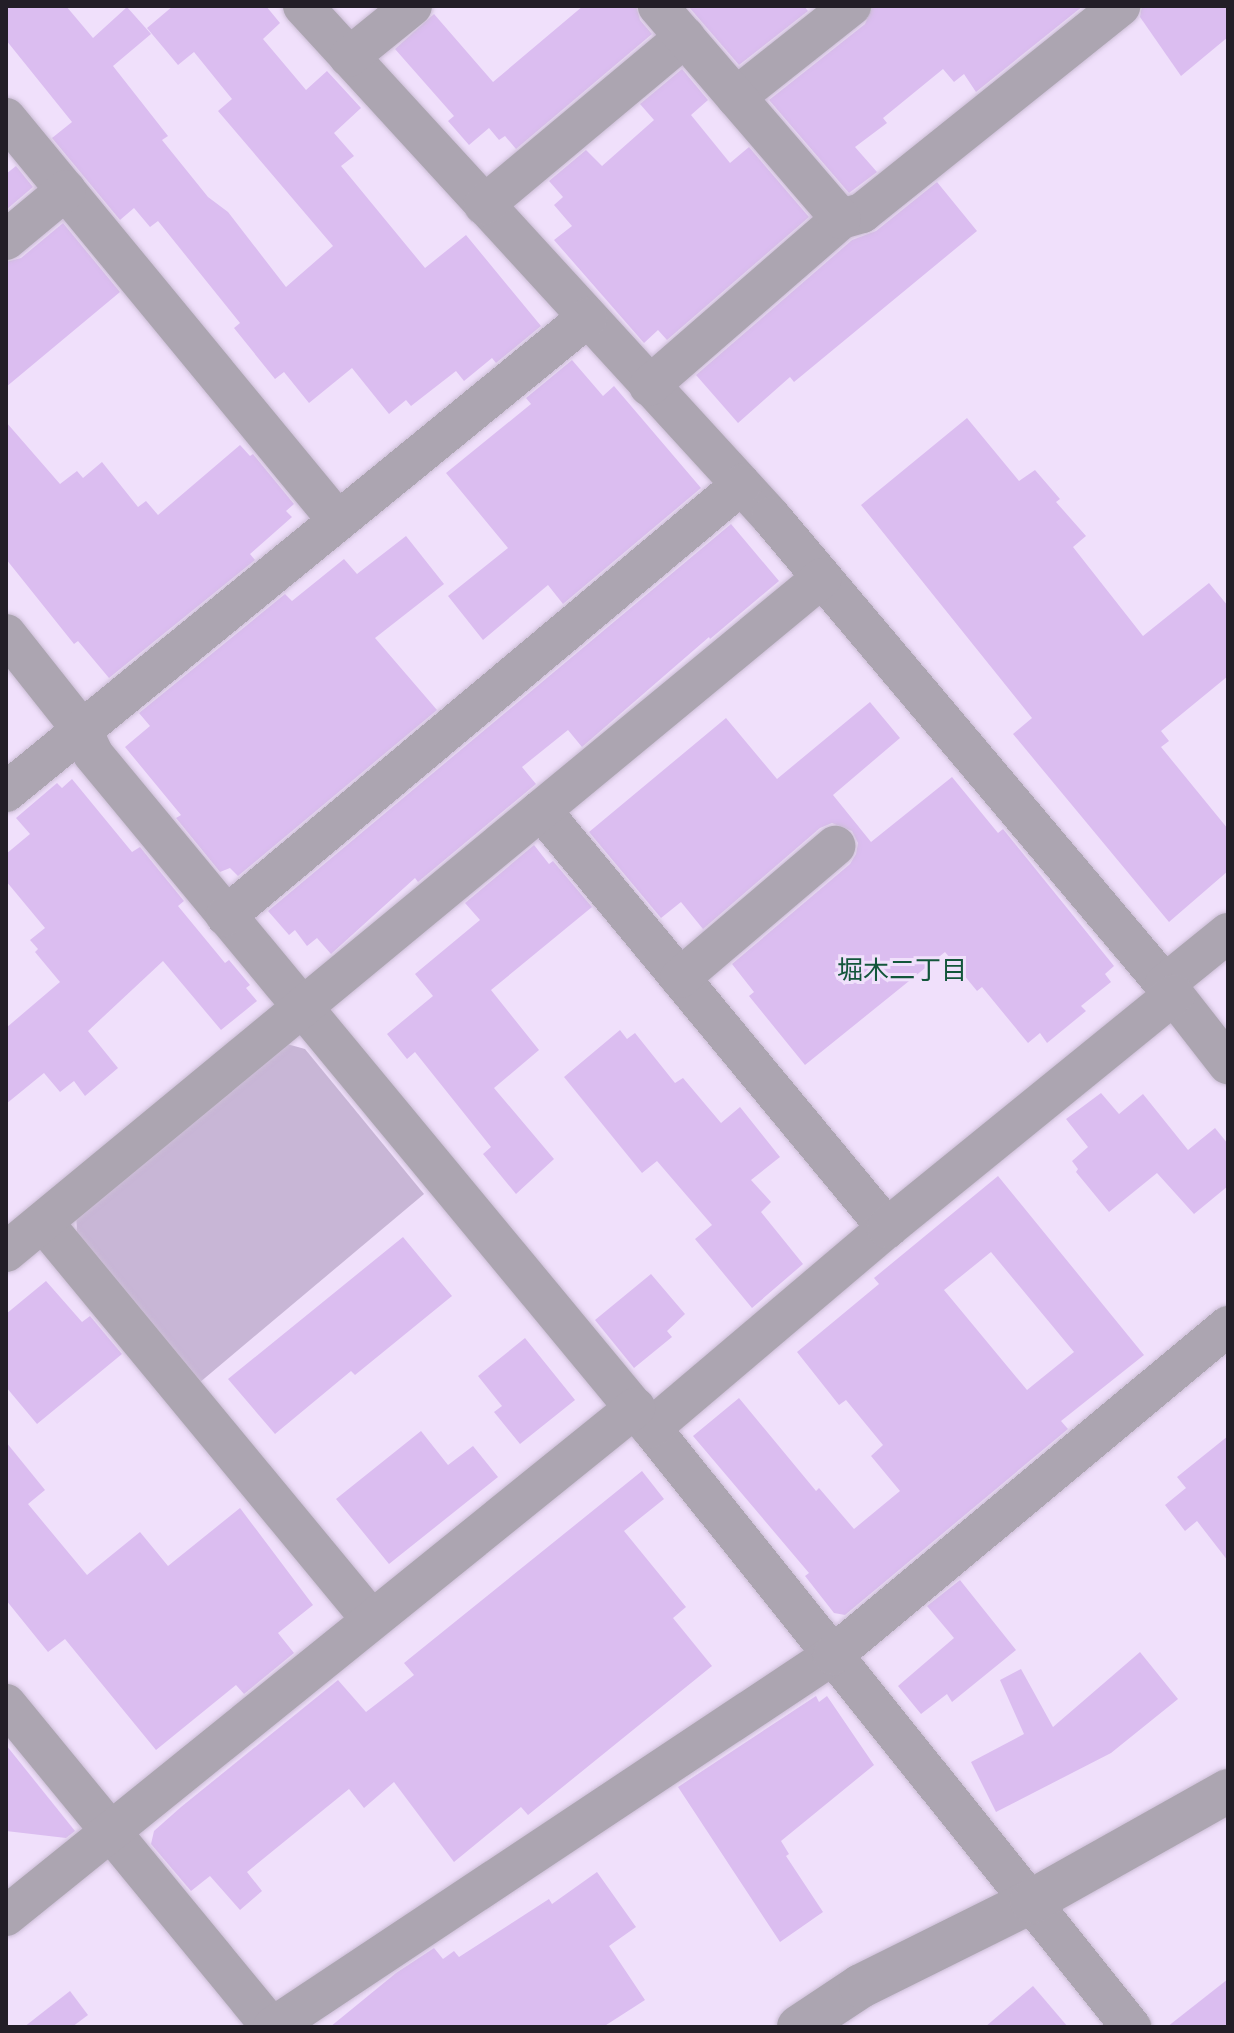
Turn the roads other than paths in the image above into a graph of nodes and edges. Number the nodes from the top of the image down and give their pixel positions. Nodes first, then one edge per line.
1 (303, 6) edge
2 (412, 6) edge
3 (658, 6) edge
4 (851, 6) edge
5 (1120, 6) edge
6 (685, 37) junction
7 (349, 57) junction
8 (736, 97) junction
9 (6, 118) edge
10 (66, 190) junction
11 (484, 205) junction
12 (841, 219) junction
13 (6, 240) edge
14 (587, 318) junction
15 (649, 386) junction
16 (741, 485) junction
17 (338, 521) junction
18 (822, 578) junction
19 (6, 634) edge
20 (82, 730) junction
21 (6, 792) edge
22 (541, 810) junction
23 (835, 846) dead end
24 (226, 916) junction
25 (1228, 933) edge
26 (680, 978) junction
27 (1170, 990) junction
28 (302, 1008) junction
29 (1228, 1064) edge
30 (43, 1222) junction
31 (887, 1228) junction
32 (6, 1252) edge
33 (1228, 1326) edge
34 (643, 1418) junction
35 (371, 1619) junction
36 (833, 1655) junction
37 (6, 1704) edge
38 (1228, 1791) edge
39 (110, 1830) junction
40 (1032, 1901) junction
41 (6, 1916) edge
42 (272, 2027) edge
43 (799, 2027) edge
44 (1131, 2027) edge

1 - 7 street
2 - 7 street
3 - 6 street
4 - 8 street
5 - 12 street
6 - 8 street
6 - 11 street
7 - 11 street
8 - 12 street
9 - 10 street
10 - 13 street
10 - 17 street
11 - 14 street
12 - 15 street
14 - 15 street
14 - 17 street
15 - 16 street
16 - 18 street
16 - 24 street
17 - 20 street
18 - 22 street
18 - 27 street
19 - 20 street
20 - 21 street
20 - 24 street
22 - 26 street
22 - 28 street
23 - 26 street
24 - 28 street
25 - 27 street
26 - 31 street
27 - 29 street
27 - 31 street
28 - 30 street
28 - 34 street
30 - 32 street
30 - 35 street
31 - 34 street
33 - 36 street
34 - 35 street
34 - 36 street
35 - 39 street
36 - 40 street
36 - 42 street
37 - 39 street
38 - 40 street
39 - 41 street
39 - 42 street
40 - 43 street
40 - 44 street

